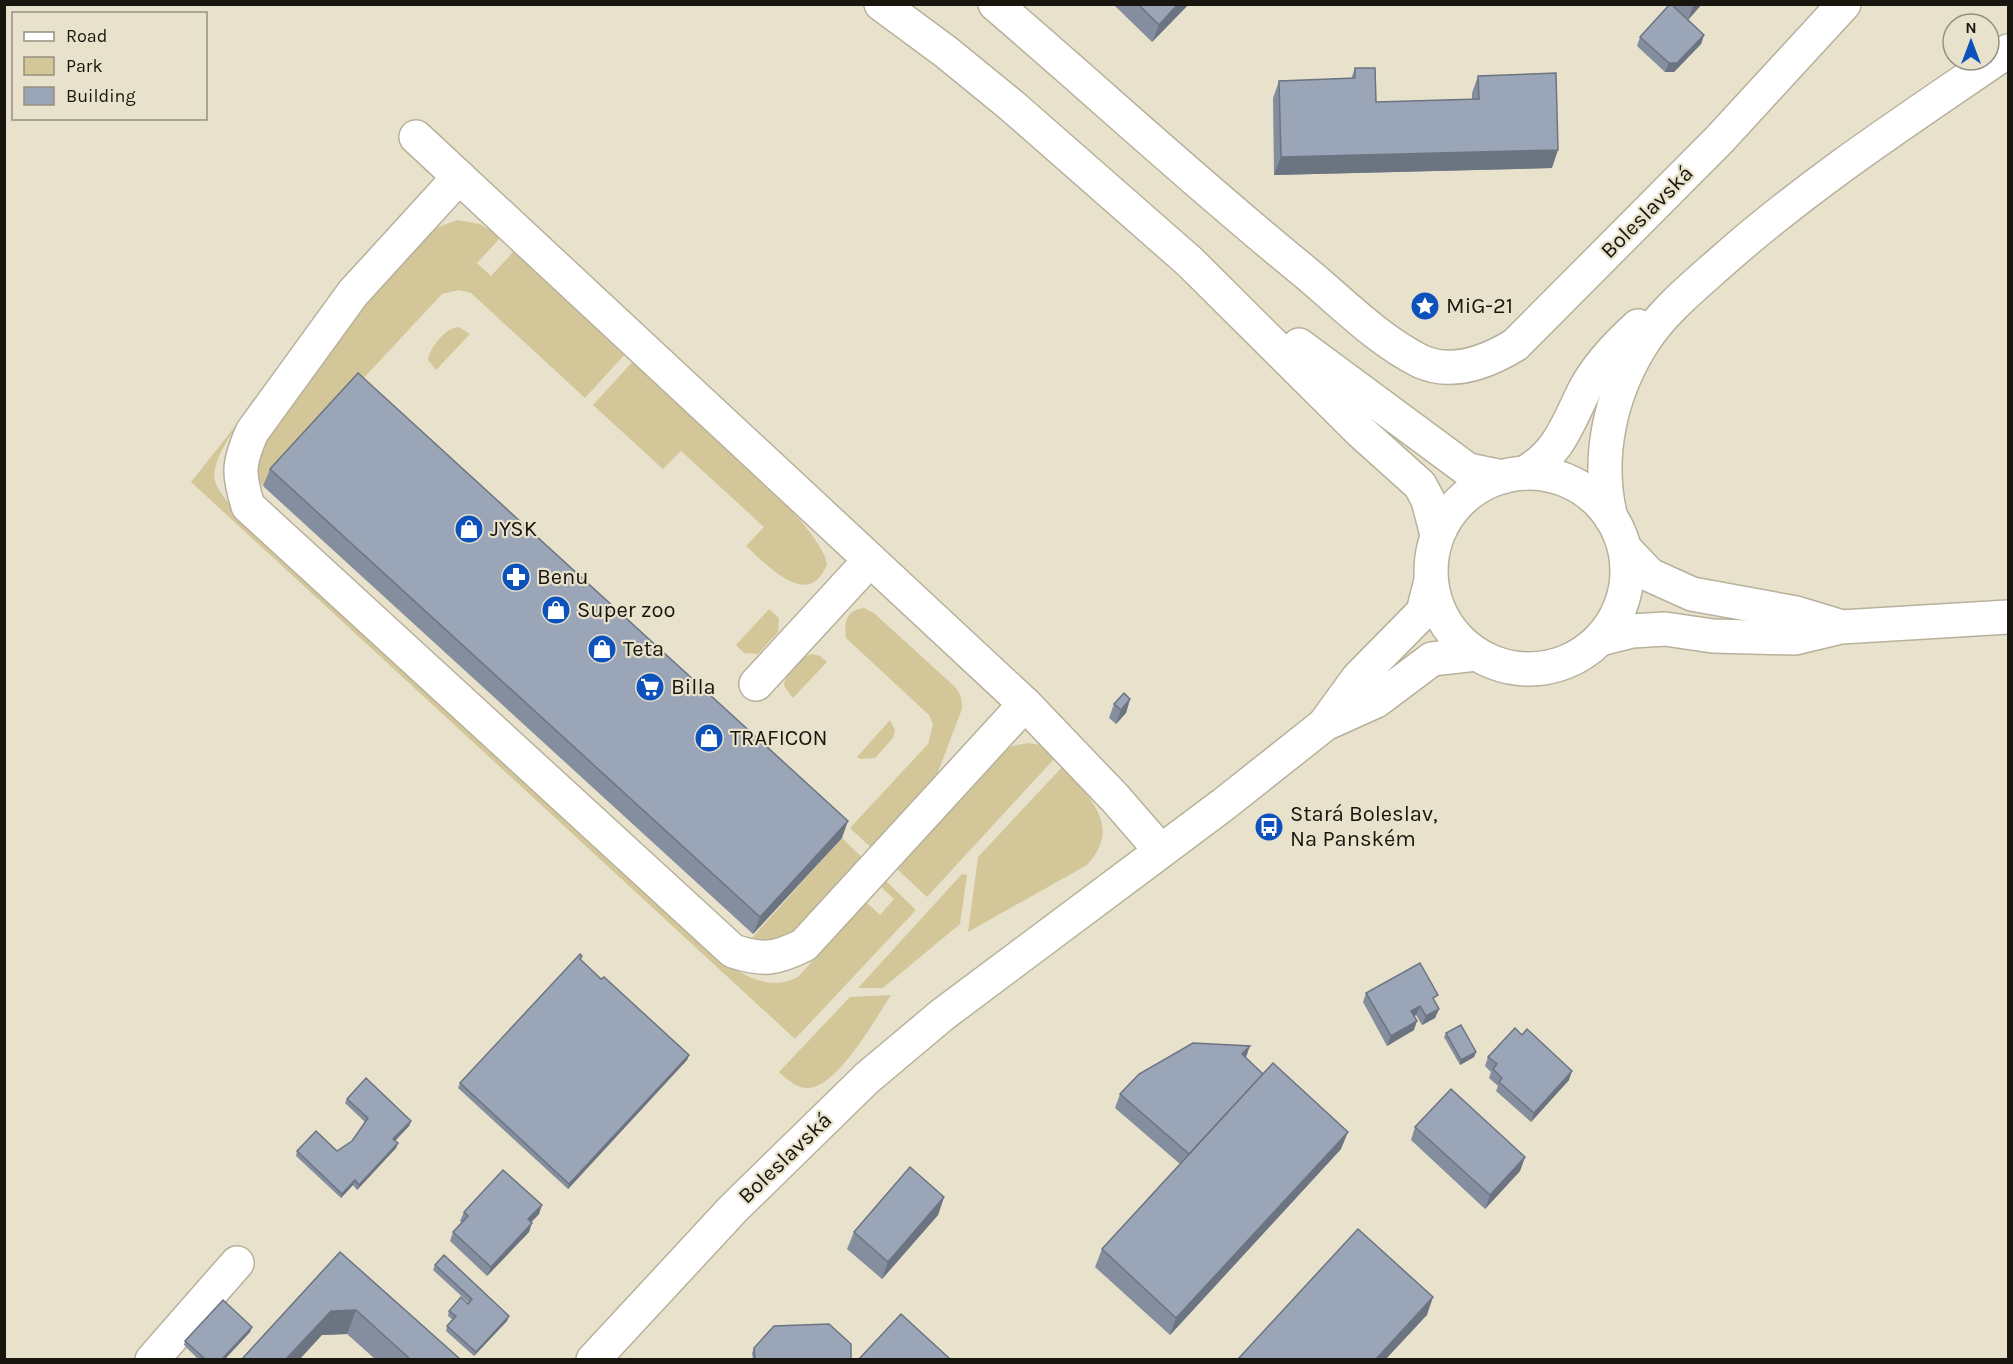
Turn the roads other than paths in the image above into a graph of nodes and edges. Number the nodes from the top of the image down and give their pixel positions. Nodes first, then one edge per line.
1 (881, 4) edge
2 (995, 4) edge
3 (1844, 4) edge
4 (2008, 51) edge
5 (416, 137) dead end
6 (459, 177) junction
7 (1190, 262) junction
8 (1687, 292) junction
9 (1513, 475) junction
10 (1611, 518) junction
11 (1437, 535) junction
12 (1625, 549) junction
13 (870, 560) junction
14 (1431, 580) junction
15 (2008, 617) edge
16 (1841, 627) junction
17 (1600, 639) junction
18 (1476, 654) junction
19 (756, 684) dead end
20 (1025, 704) junction
21 (1325, 724) junction
22 (1161, 851) junction
23 (237, 1263) dead end
24 (152, 1359) edge
25 (593, 1359) edge

1 - 7 main road
2 - 3 main road, Boleslavská
4 - 8 main road
5 - 6 main road
6 - 13 main road
6 - 20 main road
7 - 9 main road
7 - 11 main road
8 - 9 main road
8 - 10 main road
9 - 10 main road
9 - 11 main road
10 - 12 main road
11 - 14 main road
12 - 16 main road
12 - 17 main road
13 - 19 main road
13 - 20 main road
14 - 18 main road
14 - 21 main road
15 - 16 main road
16 - 17 main road
17 - 18 main road
18 - 21 main road
20 - 22 main road
21 - 22 main road, Boleslavská
22 - 25 main road, Boleslavská
23 - 24 main road

